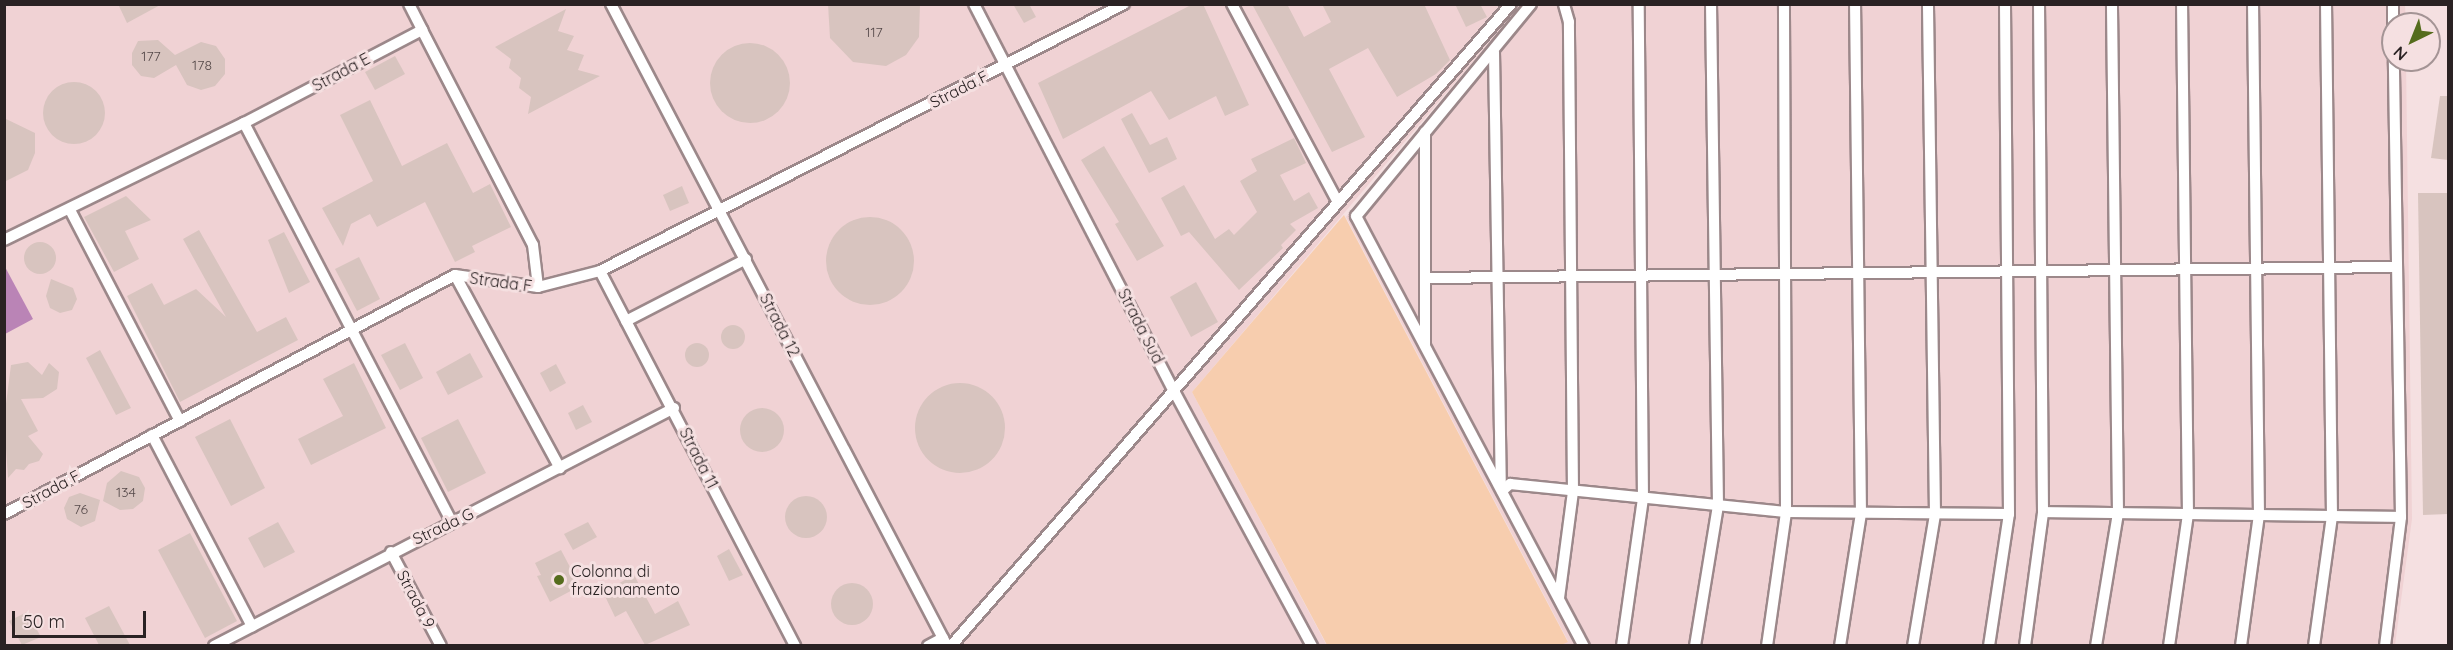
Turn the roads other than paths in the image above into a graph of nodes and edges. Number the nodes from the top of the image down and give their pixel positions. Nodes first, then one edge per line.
1 (409, 4) edge
2 (611, 4) edge
3 (974, 4) edge
4 (1232, 4) edge
5 (1511, 4) edge
6 (1531, 4) edge
7 (1564, 4) edge
8 (1639, 4) edge
9 (1711, 4) edge
10 (1784, 4) edge
11 (1855, 4) edge
12 (1928, 4) edge
13 (2005, 4) edge
14 (2039, 4) edge
15 (2112, 4) edge
16 (2182, 4) edge
17 (2253, 4) edge
18 (2326, 4) edge
19 (1122, 5) edge
20 (422, 30) junction
21 (1494, 52) junction
22 (1006, 66) junction
23 (2394, 72) edge
24 (244, 123) junction
25 (1425, 132) junction
26 (1337, 201) junction
27 (70, 210) junction
28 (719, 210) junction
29 (4, 240) edge
30 (746, 259) junction
31 (2330, 267) junction
32 (2397, 267) junction
33 (2258, 268) junction
34 (2185, 269) junction
35 (2116, 270) junction
36 (600, 271) junction
37 (2011, 271) junction
38 (2038, 271) junction
39 (1931, 272) junction
40 (1857, 273) junction
41 (1712, 274) junction
42 (1787, 274) junction
43 (1640, 275) junction
44 (455, 276) junction
45 (1571, 276) junction
46 (1499, 277) junction
47 (1428, 278) junction
48 (538, 287) junction
49 (626, 321) junction
50 (352, 332) junction
51 (1425, 346) junction
52 (1174, 392) junction
53 (674, 408) junction
54 (180, 421) junction
55 (152, 435) junction
56 (560, 468) junction
57 (1502, 491) junction
58 (1573, 492) junction
59 (1643, 499) junction
60 (1718, 505) junction
61 (1786, 512) junction
62 (2043, 512) junction
63 (2118, 513) junction
64 (4, 514) edge
65 (1861, 514) junction
66 (1935, 514) junction
67 (2009, 514) junction
68 (2188, 514) junction
69 (2259, 515) junction
70 (2332, 516) junction
71 (2401, 517) junction
72 (451, 520) junction
73 (391, 552) junction
74 (1559, 598) junction
75 (252, 626) junction
76 (947, 643) edge
77 (214, 645) edge
78 (441, 645) edge
79 (795, 645) edge
80 (928, 645) edge
81 (1312, 645) edge
82 (1584, 645) edge
83 (1622, 645) edge
84 (1695, 645) edge
85 (1767, 645) edge
86 (1840, 645) edge
87 (1913, 645) edge
88 (1989, 645) edge
89 (1994, 645) edge
90 (2025, 645) edge
91 (2096, 645) edge
92 (2169, 645) edge
93 (2241, 645) edge
94 (2314, 645) edge
95 (2385, 645) edge

1 - 20 lane
2 - 28 lane, Strada 12
3 - 22 lane, Strada Sud
4 - 26 lane
5 - 26 lane
6 - 21 lane
7 - 45 lane
8 - 43 lane
9 - 41 lane
10 - 42 lane
11 - 40 lane
12 - 39 lane
13 - 37 lane
14 - 38 lane
15 - 35 lane
16 - 34 lane
17 - 33 lane
18 - 31 lane
19 - 22 lane, Strada F
20 - 24 lane, Strada E
20 - 48 lane
21 - 25 lane
21 - 46 lane
22 - 28 lane, Strada F
22 - 52 lane, Strada Sud
23 - 32 lane
24 - 27 lane, Strada E
24 - 50 lane
25 - 47 lane
25 - 51 lane
26 - 52 lane
27 - 29 lane, Strada E
27 - 54 lane
28 - 30 lane, Strada 12
28 - 36 lane, Strada F
30 - 49 lane
30 - 76 lane, Strada 12
31 - 32 lane
31 - 33 lane
31 - 70 lane
32 - 71 lane
33 - 34 lane
33 - 69 lane
34 - 35 lane
34 - 68 lane
35 - 38 lane
35 - 63 lane
36 - 48 lane, Strada F
36 - 49 lane, Strada 11
37 - 38 lane
37 - 39 lane
37 - 67 lane
38 - 62 lane
39 - 40 lane
39 - 66 lane
40 - 42 lane
40 - 65 lane
41 - 42 lane
41 - 43 lane
41 - 60 lane
42 - 61 lane
43 - 45 lane
43 - 59 lane
44 - 48 lane, Strada F
44 - 50 lane, Strada F
44 - 56 lane
45 - 46 lane
45 - 58 lane
46 - 47 lane
46 - 57 lane
47 - 51 lane
49 - 53 lane, Strada 11
50 - 54 lane, Strada F
50 - 72 lane
51 - 57 lane
52 - 76 lane
52 - 81 lane, Strada Sud
53 - 56 lane, Strada G
53 - 79 lane, Strada 11
54 - 55 lane, Strada F
55 - 64 lane, Strada F
55 - 75 lane
56 - 72 lane, Strada G
57 - 58 lane
57 - 74 lane
58 - 59 lane
58 - 74 lane
59 - 60 lane
59 - 83 lane
60 - 61 lane
60 - 84 lane
61 - 65 lane
61 - 85 lane
62 - 63 lane
62 - 90 lane
63 - 68 lane
63 - 91 lane
65 - 66 lane
65 - 86 lane
66 - 67 lane
66 - 87 lane
67 - 88 lane
68 - 69 lane
68 - 92 lane
69 - 70 lane
69 - 93 lane
70 - 71 lane
70 - 94 lane
71 - 95 lane
72 - 73 lane, Strada G
73 - 75 lane, Strada G
73 - 78 lane, Strada 9
74 - 82 lane
75 - 77 lane, Strada G
76 - 80 lane
88 - 89 lane

